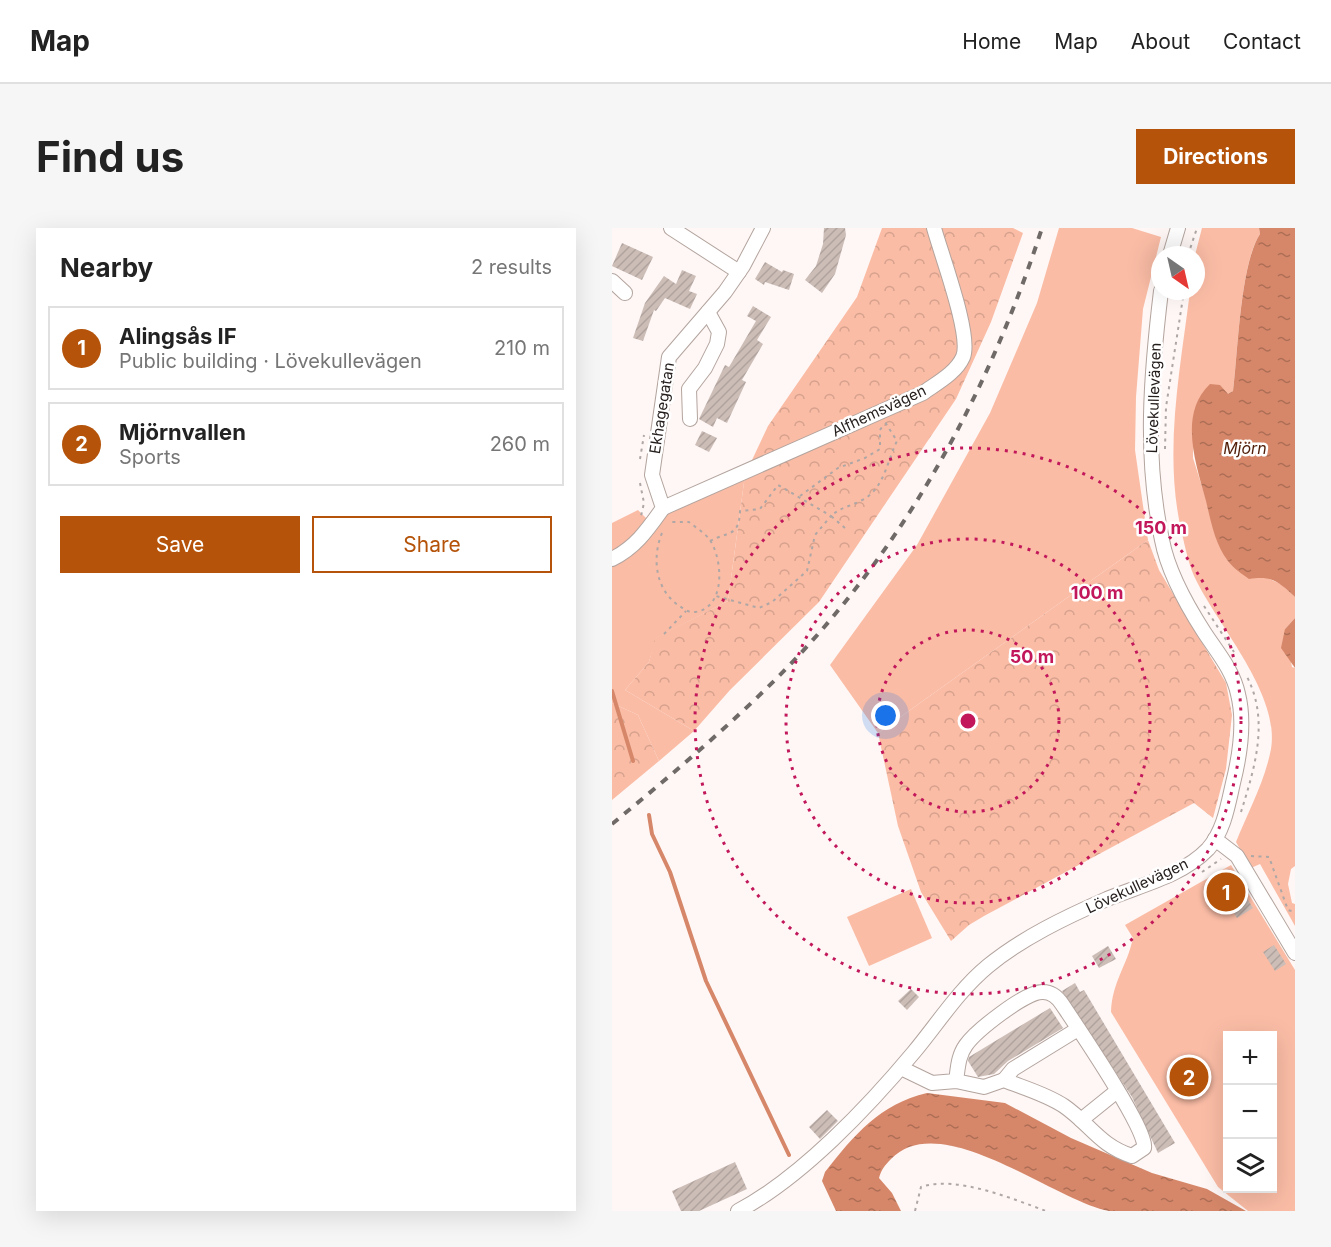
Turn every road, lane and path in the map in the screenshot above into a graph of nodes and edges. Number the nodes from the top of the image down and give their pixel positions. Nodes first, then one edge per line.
1 (671, 228) edge
2 (763, 228) edge
3 (934, 228) edge
4 (1178, 228) edge
5 (1197, 228) edge
6 (1173, 246) edge
7 (1191, 246) edge
8 (739, 272) junction
9 (612, 281) edge
10 (625, 293) dead end
11 (1160, 300) edge
12 (1183, 300) edge
13 (708, 312) junction
14 (690, 418) dead end
15 (1165, 451) dead end
16 (800, 496) junction
17 (663, 508) junction
18 (831, 516) junction
19 (667, 523) junction
20 (845, 528) dead end
21 (710, 541) junction
22 (612, 559) edge
23 (716, 596) junction
24 (1200, 599) dead end
25 (686, 610) junction
26 (664, 634) dead end
27 (1238, 658) dead end
28 (1242, 667) dead end
29 (1239, 816) dead end
30 (1215, 839) junction
31 (1237, 856) junction
32 (1220, 861) dead end
33 (1295, 912) edge
34 (1295, 953) edge
35 (1078, 1029) junction
36 (901, 1068) junction
37 (1004, 1080) junction
38 (956, 1081) junction
39 (1117, 1091) junction
40 (1081, 1120) junction
41 (742, 1210) edge
42 (915, 1211) edge
43 (1046, 1211) edge

1 - 8 street
2 - 8 street, Ekhagegatan
3 - 17 street, Alfhemsvägen
4 - 6 street
5 - 7 path
8 - 13 street, Ekhagegatan
9 - 10 street
11 - 30 street, Lövekullevägen
12 - 15 path
13 - 14 street
13 - 17 street, Ekhagegatan
16 - 18 path
16 - 18 path
16 - 21 path
17 - 19 path
17 - 22 street
18 - 20 path
18 - 23 path
19 - 21 path
19 - 25 path
21 - 23 path
23 - 25 path
24 - 27 path
25 - 26 path
28 - 29 path
30 - 31 street
30 - 36 street, Lövekullevägen
31 - 32 path
31 - 33 path
31 - 34 street
35 - 37 street
35 - 38 street
35 - 39 street
36 - 38 street
36 - 41 street, Lövekullevägen
37 - 38 street
37 - 40 street
39 - 40 street
39 - 40 street
42 - 43 path

